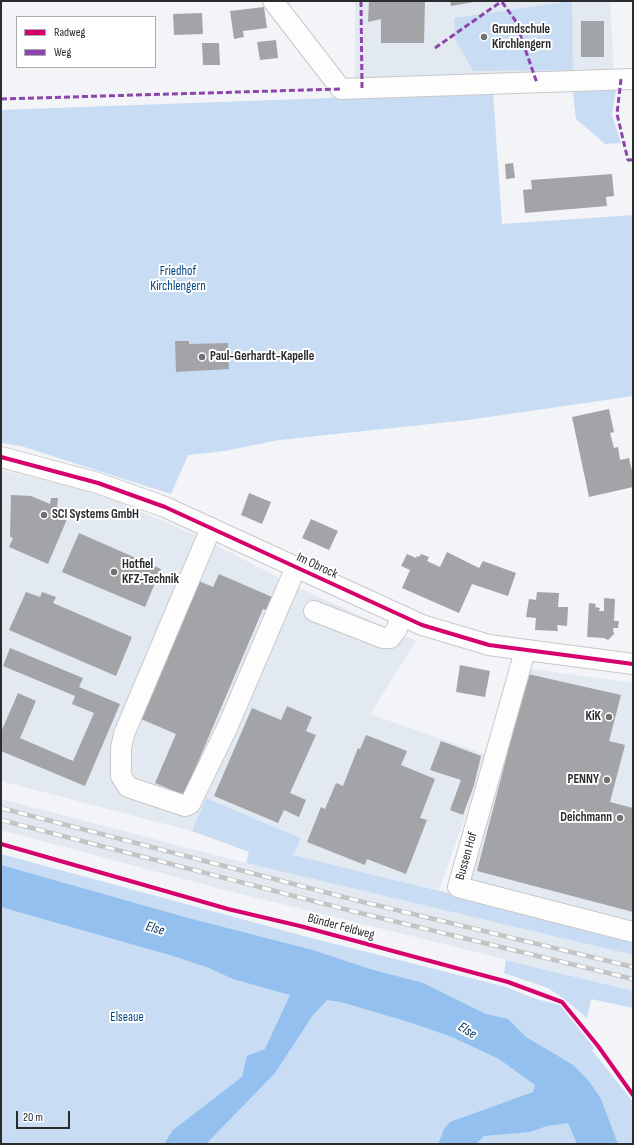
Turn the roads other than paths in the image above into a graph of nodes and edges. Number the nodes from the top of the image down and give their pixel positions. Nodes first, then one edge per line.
1 (272, 1) edge
2 (633, 79) edge
3 (1, 457) edge
4 (210, 528) junction
5 (296, 567) junction
6 (314, 611) dead end
7 (400, 615) junction
8 (525, 651) junction
9 (633, 664) edge
10 (633, 932) edge

1 - 2 street
3 - 4 street, Im Obrock
4 - 5 street, Im Obrock
4 - 5 street
5 - 7 street, Im Obrock
6 - 7 street
7 - 8 street, Im Obrock
8 - 9 street, Im Obrock
8 - 10 street, Bussen Hof

